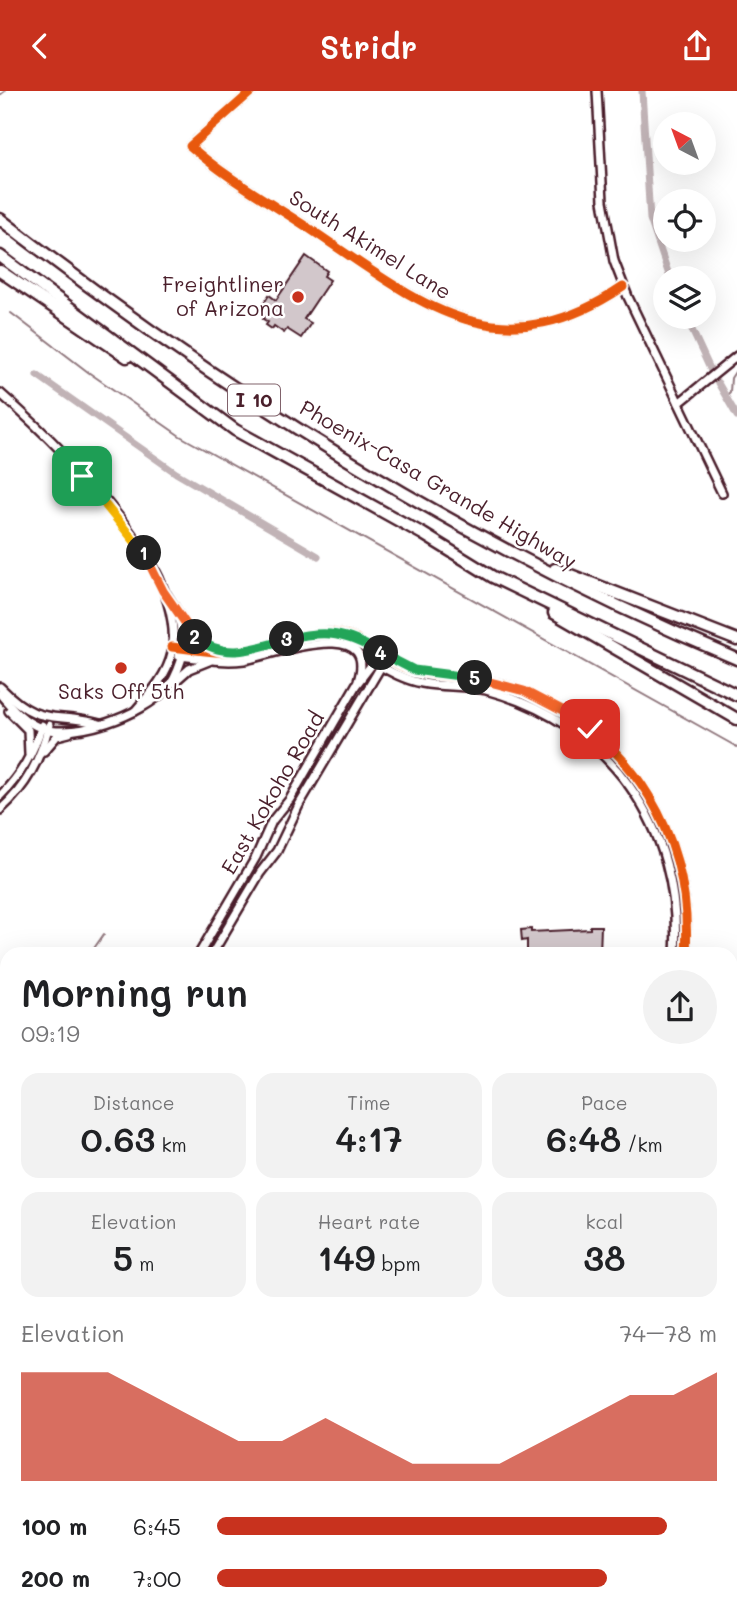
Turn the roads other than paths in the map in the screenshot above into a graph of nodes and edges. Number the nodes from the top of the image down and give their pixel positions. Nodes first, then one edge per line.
1 (252, 91) edge
2 (597, 91) edge
3 (0, 219) edge
4 (0, 256) edge
5 (0, 271) edge
6 (623, 287) junction
7 (737, 356) edge
8 (163, 379) junction
9 (0, 393) edge
10 (679, 403) junction
11 (722, 493) dead end
12 (523, 557) junction
13 (493, 577) junction
14 (163, 591) junction
15 (178, 613) junction
16 (737, 640) edge
17 (172, 651) junction
18 (183, 652) junction
19 (233, 653) junction
20 (383, 654) junction
21 (737, 659) edge
22 (213, 660) junction
23 (377, 664) junction
24 (356, 685) junction
25 (0, 687) edge
26 (167, 689) junction
27 (0, 695) edge
28 (737, 695) edge
29 (135, 711) junction
30 (47, 719) junction
31 (575, 719) junction
32 (737, 719) edge
33 (101, 725) junction
34 (569, 727) junction
35 (45, 728) junction
36 (82, 729) junction
37 (29, 759) junction
38 (36, 768) junction
39 (0, 796) edge
40 (287, 803) junction
41 (297, 809) junction
42 (0, 810) edge
43 (685, 905) junction
44 (674, 906) junction
45 (205, 943) junction
46 (203, 947) edge
47 (209, 947) edge
48 (215, 947) edge
49 (675, 947) edge
50 (686, 947) edge

1 - 6 street, South Akimel Lane
2 - 6 street
3 - 12 highway, Phoenix-Casa Grande Highway / I 10
4 - 8 highway, I 10
5 - 8 highway
6 - 10 street
7 - 10 street
8 - 13 highway, I 10
9 - 14 street
10 - 11 street
12 - 16 highway
12 - 21 highway, Phoenix-Casa Grande Highway / I 10
13 - 28 highway, I 10
13 - 32 highway
14 - 15 street
14 - 17 street
15 - 18 street
15 - 19 street
17 - 18 street
17 - 29 street
18 - 19 street
18 - 22 street
18 - 26 street
19 - 20 street
20 - 23 street, East Kokoho Road
20 - 31 street
22 - 24 street
22 - 26 street
23 - 24 street, East Kokoho Road
23 - 34 street
23 - 41 street, East Kokoho Road
24 - 40 street, East Kokoho Road
25 - 30 street
26 - 29 street
27 - 35 street
27 - 37 street
29 - 33 street
30 - 33 street
30 - 35 street
31 - 34 street
31 - 43 street
33 - 36 street
34 - 44 street
35 - 36 street
35 - 37 street
35 - 38 street
36 - 38 street
37 - 39 street
38 - 42 street
40 - 41 street
40 - 45 street, East Kokoho Road
41 - 48 street, East Kokoho Road
43 - 44 street
43 - 50 street
44 - 49 street
45 - 46 street, East Kokoho Road
45 - 47 street

